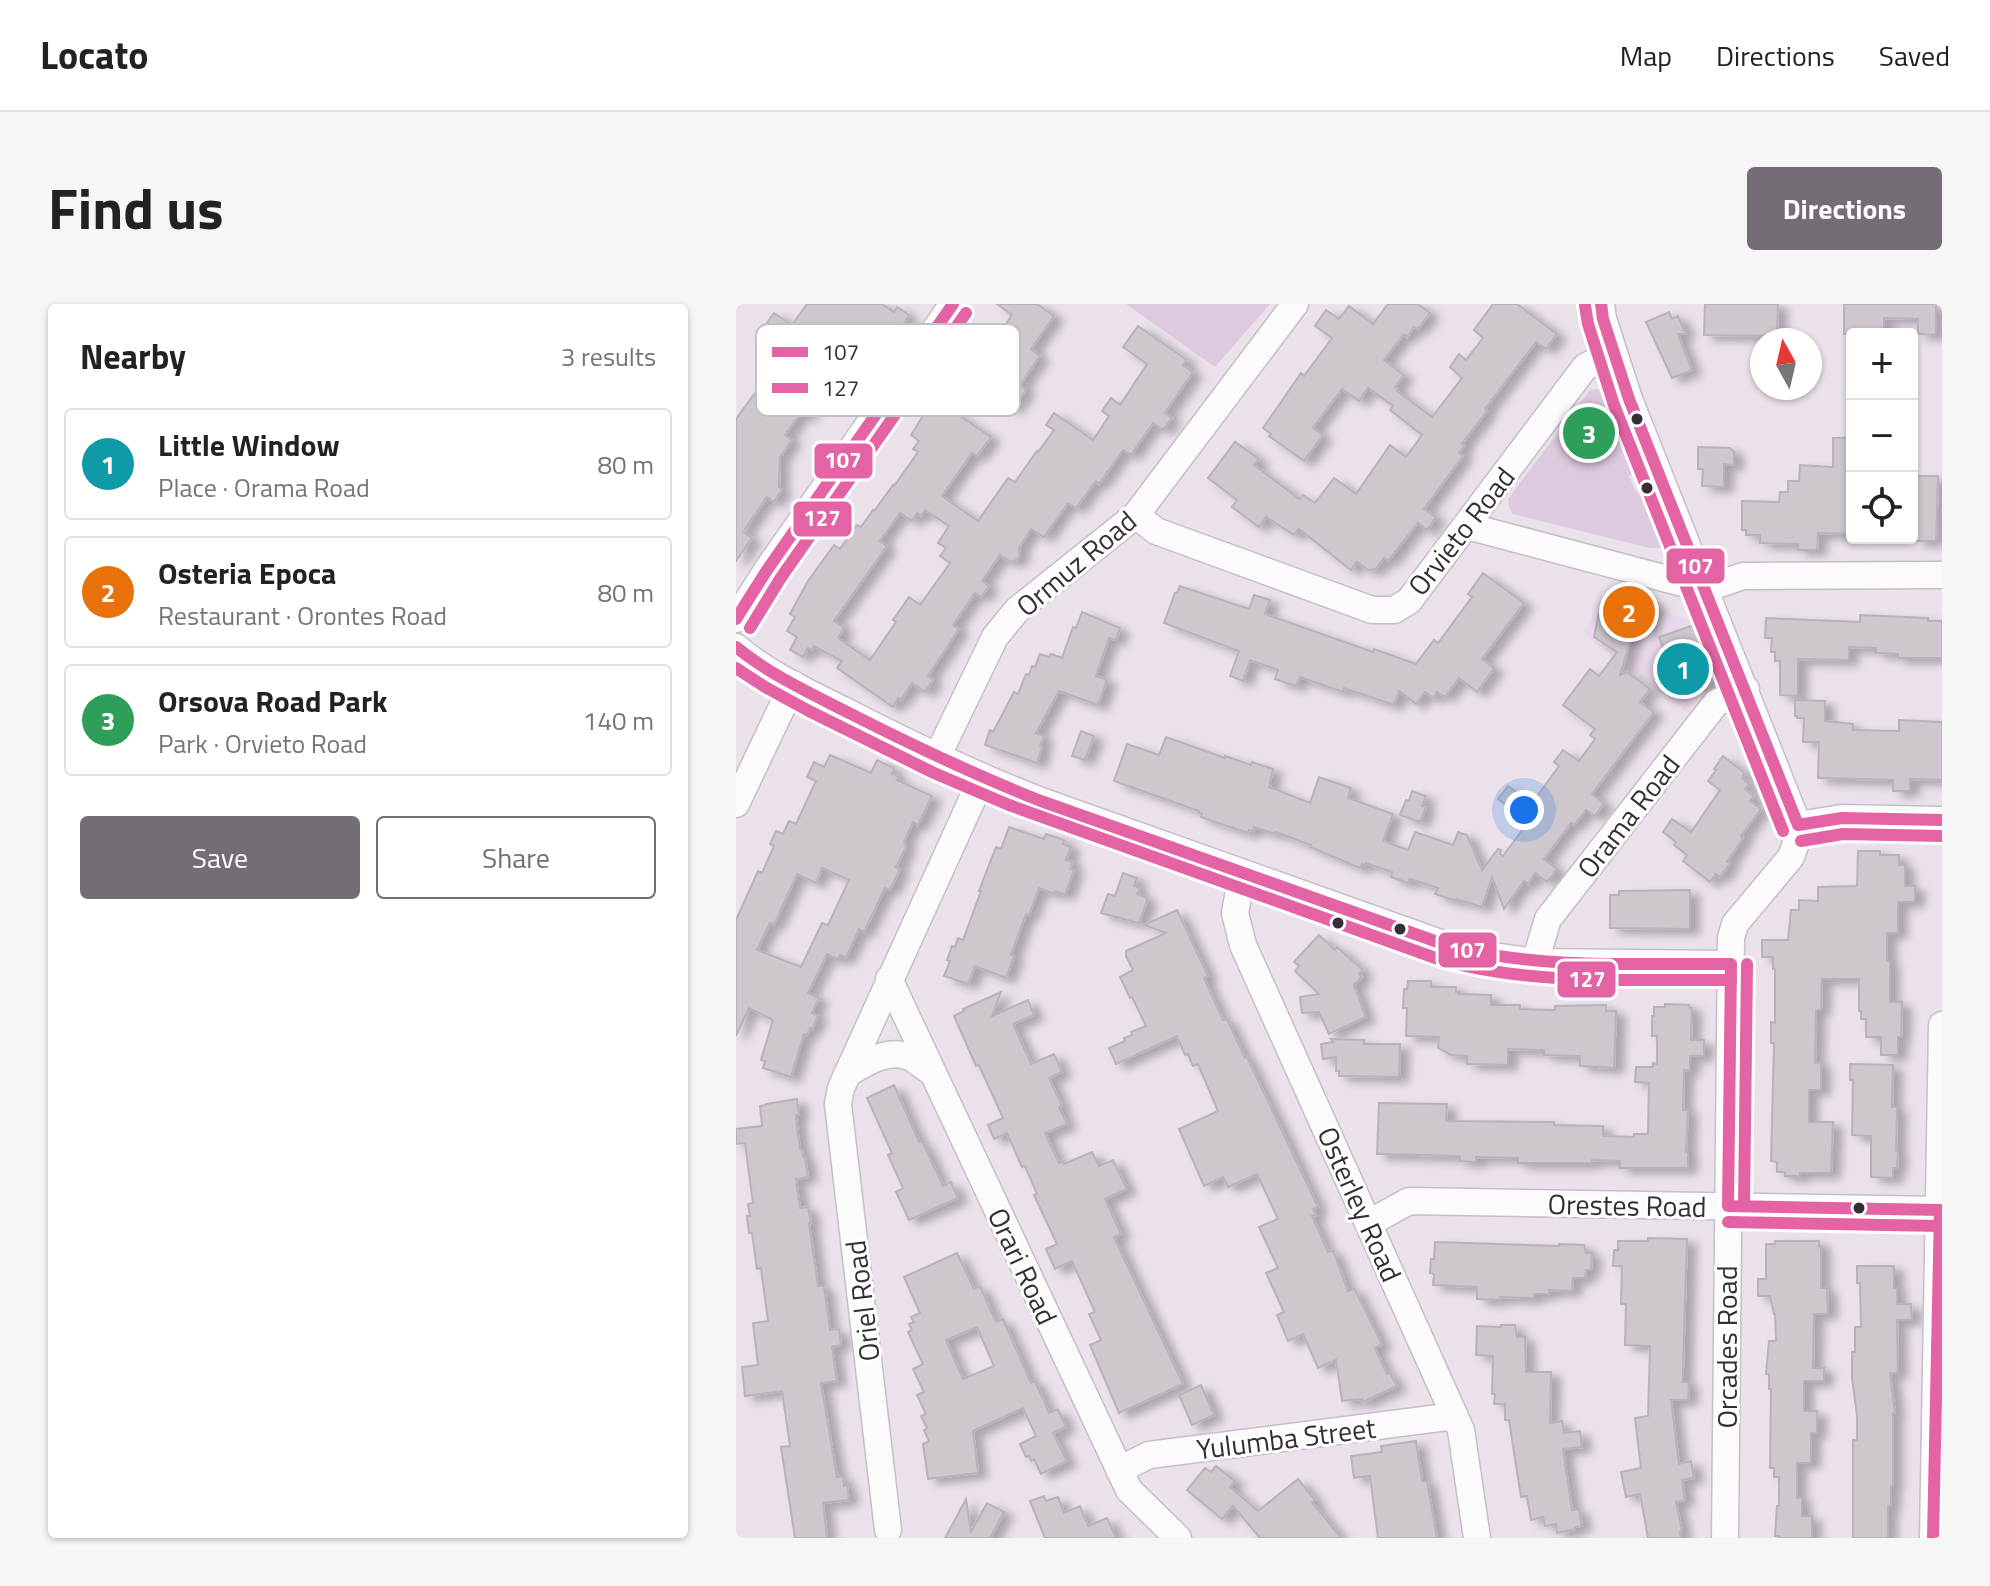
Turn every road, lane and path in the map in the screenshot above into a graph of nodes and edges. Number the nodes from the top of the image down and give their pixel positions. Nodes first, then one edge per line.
1 (953, 304) edge
2 (1295, 304) edge
3 (1601, 304) edge
4 (939, 324) edge
5 (1613, 353) junction
6 (875, 416) edge
7 (1136, 515) junction
8 (1467, 526) junction
9 (1942, 575) edge
10 (1705, 589) junction
11 (736, 619) edge
12 (736, 647) edge
13 (793, 684) junction
14 (1746, 689) junction
15 (937, 757) junction
16 (982, 778) junction
17 (736, 804) edge
18 (1942, 820) edge
19 (1798, 825) junction
20 (1242, 873) junction
21 (1535, 962) junction
22 (1731, 964) junction
23 (889, 979) junction
24 (1942, 1025) edge
25 (932, 1072) junction
26 (847, 1074) junction
27 (1728, 1206) junction
28 (1940, 1210) junction
29 (1369, 1223) junction
30 (1455, 1416) junction
31 (1119, 1470) junction
32 (888, 1530) dead end
33 (1178, 1538) edge
34 (1477, 1538) edge
35 (1725, 1538) edge
36 (1933, 1538) edge

1 - 4 street
2 - 7 street, Ormuz Road
3 - 5 street
5 - 8 street, Orvieto Road
5 - 10 street
6 - 11 street
7 - 8 street, Orvieto Road
7 - 15 street, Ormuz Road
8 - 10 street
9 - 10 street
10 - 14 street
12 - 13 street
13 - 15 street
13 - 17 street
14 - 19 street
14 - 21 street, Orama Road
15 - 16 street
16 - 20 street
16 - 23 street, Oriel Road
18 - 19 street
19 - 22 street, Orcades Road
20 - 21 street
20 - 29 street, Osterley Road
21 - 22 street
22 - 27 street, Orcades Road
23 - 25 street, Orari Road
23 - 26 street, Oriel Road
24 - 28 street
25 - 26 street
25 - 31 street, Orari Road
26 - 32 street, Oriel Road
27 - 28 street, Orestes Road
27 - 29 street, Orestes Road
27 - 35 street, Orcades Road
28 - 36 street
29 - 30 street, Osterley Road
30 - 31 street, Yulumba Street
30 - 34 street, Osterley Road
31 - 33 street, Orari Road

